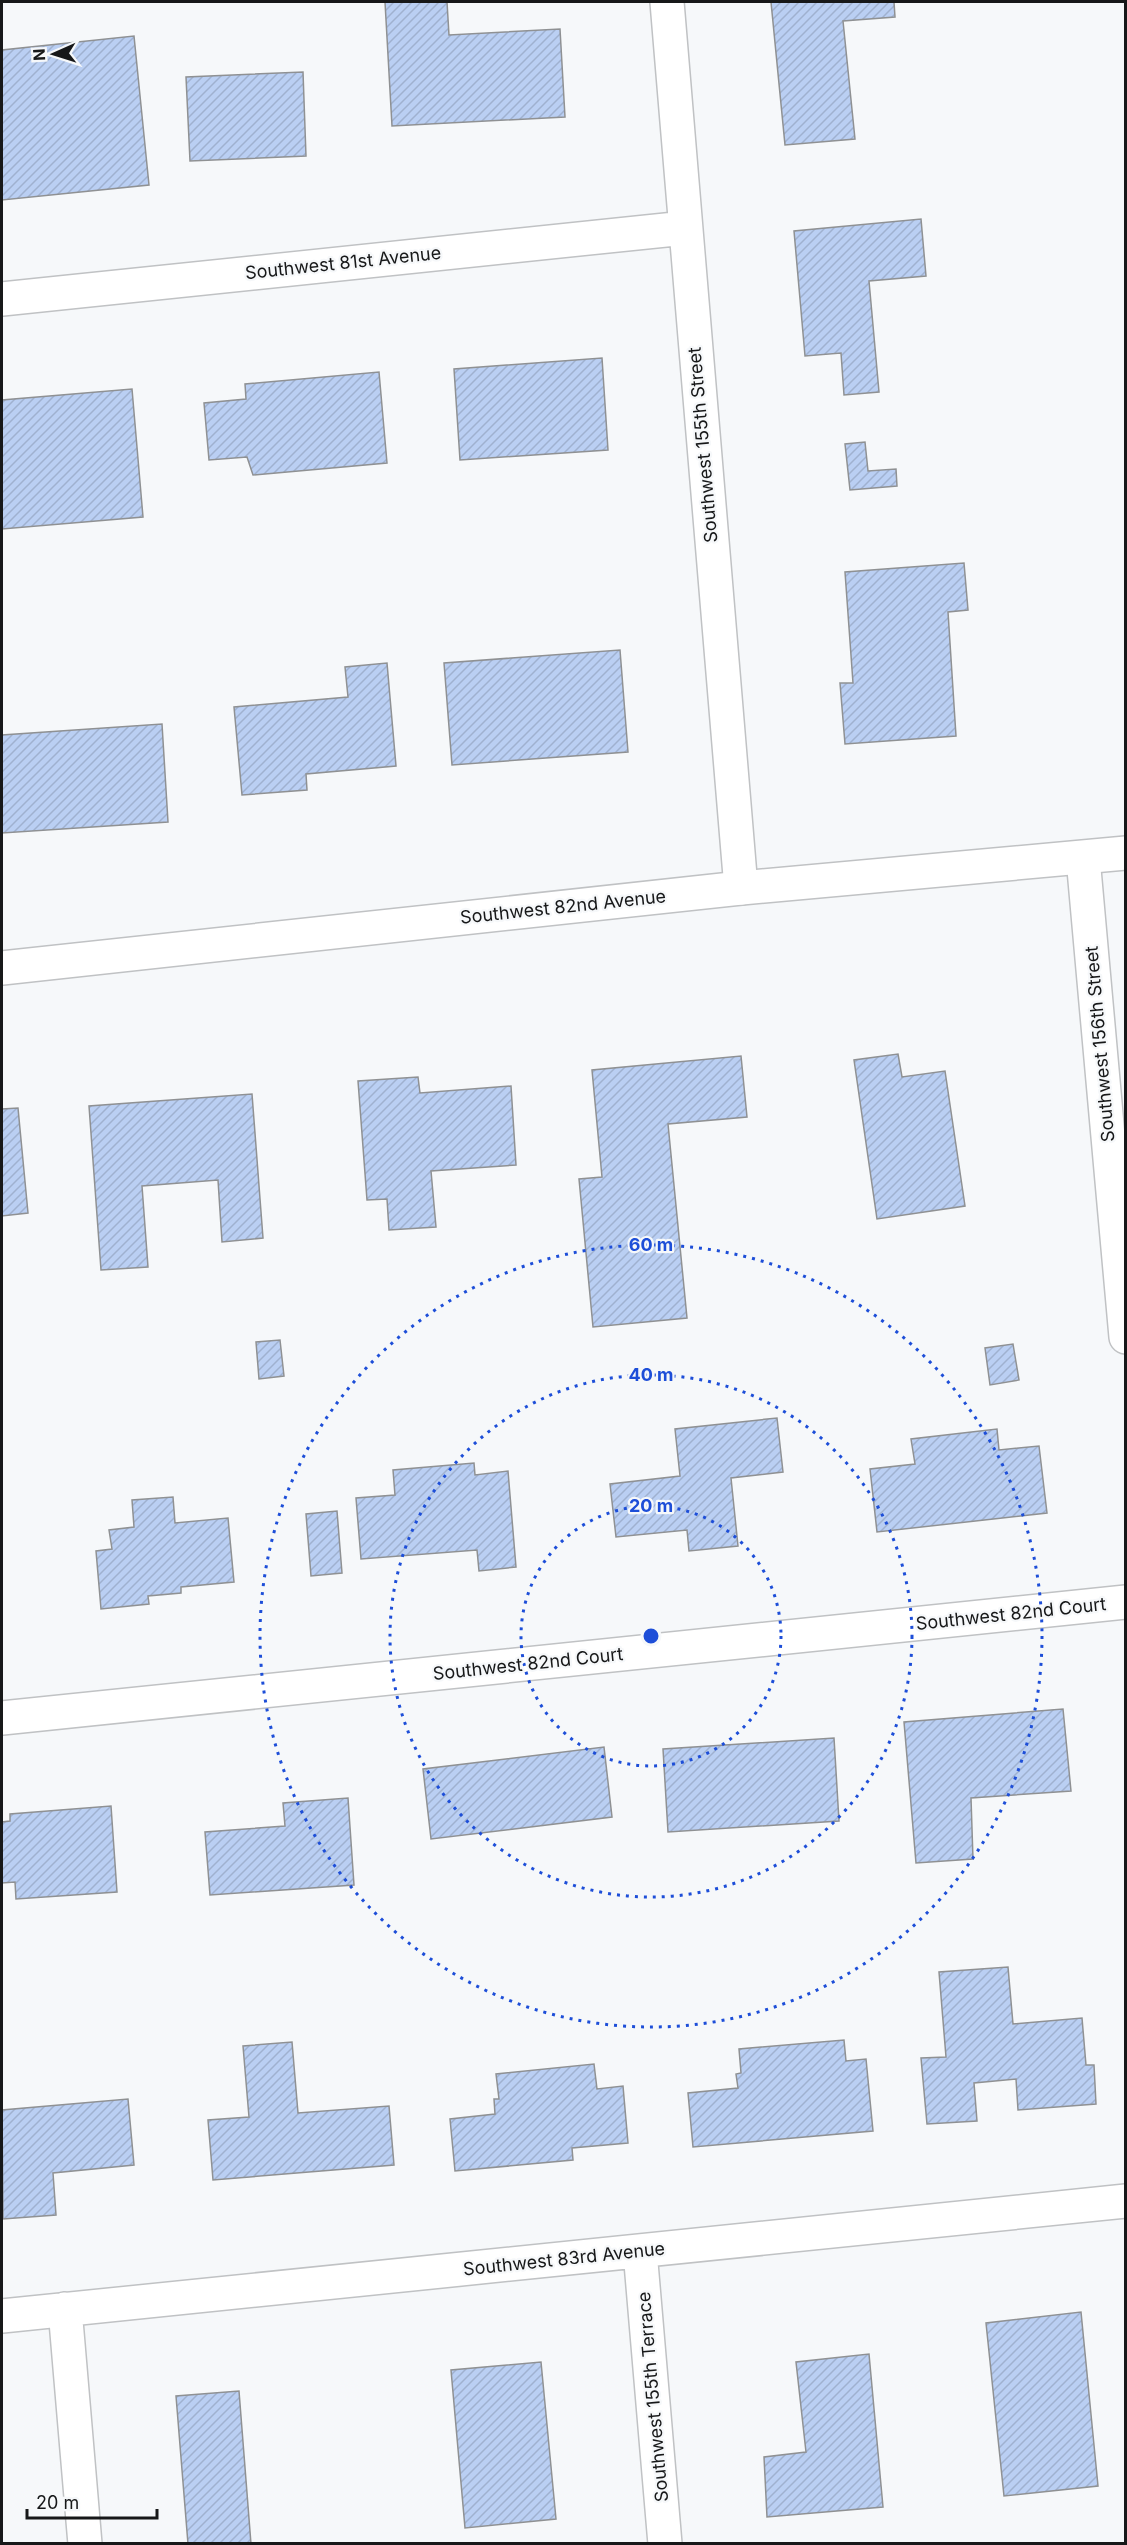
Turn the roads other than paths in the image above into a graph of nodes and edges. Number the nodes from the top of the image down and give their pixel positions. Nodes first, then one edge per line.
1 (667, 2) edge
2 (685, 228) junction
3 (2, 299) edge
4 (1125, 853) edge
5 (1083, 858) junction
6 (741, 888) junction
7 (2, 968) edge
8 (1125, 1337) edge
9 (1125, 1602) edge
10 (2, 1718) edge
11 (1125, 2201) edge
12 (640, 2251) junction
13 (65, 2309) junction
14 (2, 2316) edge
15 (85, 2544) edge
16 (665, 2544) edge

1 - 2 street, Southwest 155th Street
2 - 3 street, Southwest 81st Avenue
2 - 6 street, Southwest 155th Street
4 - 5 street, Southwest 82nd Avenue
5 - 6 street, Southwest 82nd Avenue
5 - 8 street, Southwest 156th Street
6 - 7 street, Southwest 82nd Avenue
9 - 10 street, Southwest 82nd Court
11 - 12 street, Southwest 83rd Avenue
12 - 13 street, Southwest 83rd Avenue
12 - 16 street, Southwest 155th Terrace
13 - 14 street, Southwest 83rd Avenue
13 - 15 street

